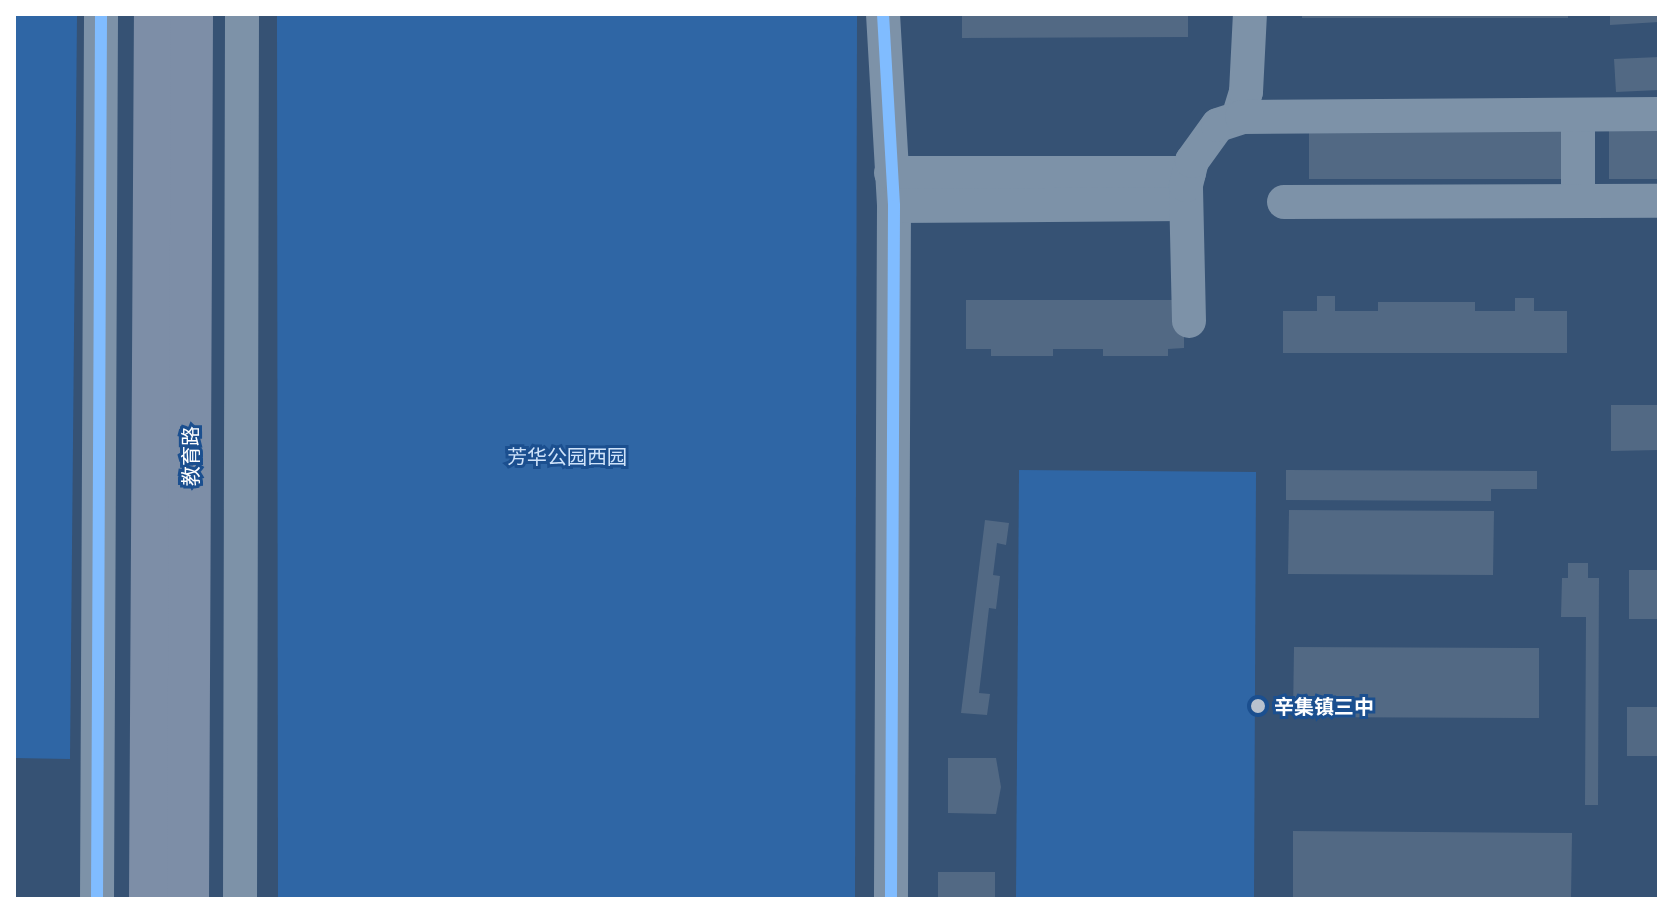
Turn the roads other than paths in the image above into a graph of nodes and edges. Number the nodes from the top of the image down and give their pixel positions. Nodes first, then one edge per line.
1 (101, 14) edge
2 (155, 14) edge
3 (192, 14) edge
4 (242, 14) edge
5 (883, 14) edge
6 (1250, 14) edge
7 (1659, 114) edge
8 (1578, 115) junction
9 (1238, 118) junction
10 (892, 189) junction
11 (1188, 189) junction
12 (1578, 201) junction
13 (1659, 201) edge
14 (1284, 202) dead end
15 (1189, 321) dead end
16 (97, 899) edge
17 (150, 899) edge
18 (188, 899) edge
19 (240, 899) edge
20 (891, 899) edge

1 - 16 street
2 - 17 main road, 教育路
3 - 18 main road, 教育路
4 - 19 street
5 - 10 street
6 - 9 street
7 - 8 street
8 - 9 street
8 - 12 street
9 - 11 street
10 - 11 street
10 - 20 street
11 - 15 street
12 - 13 street
12 - 14 street

